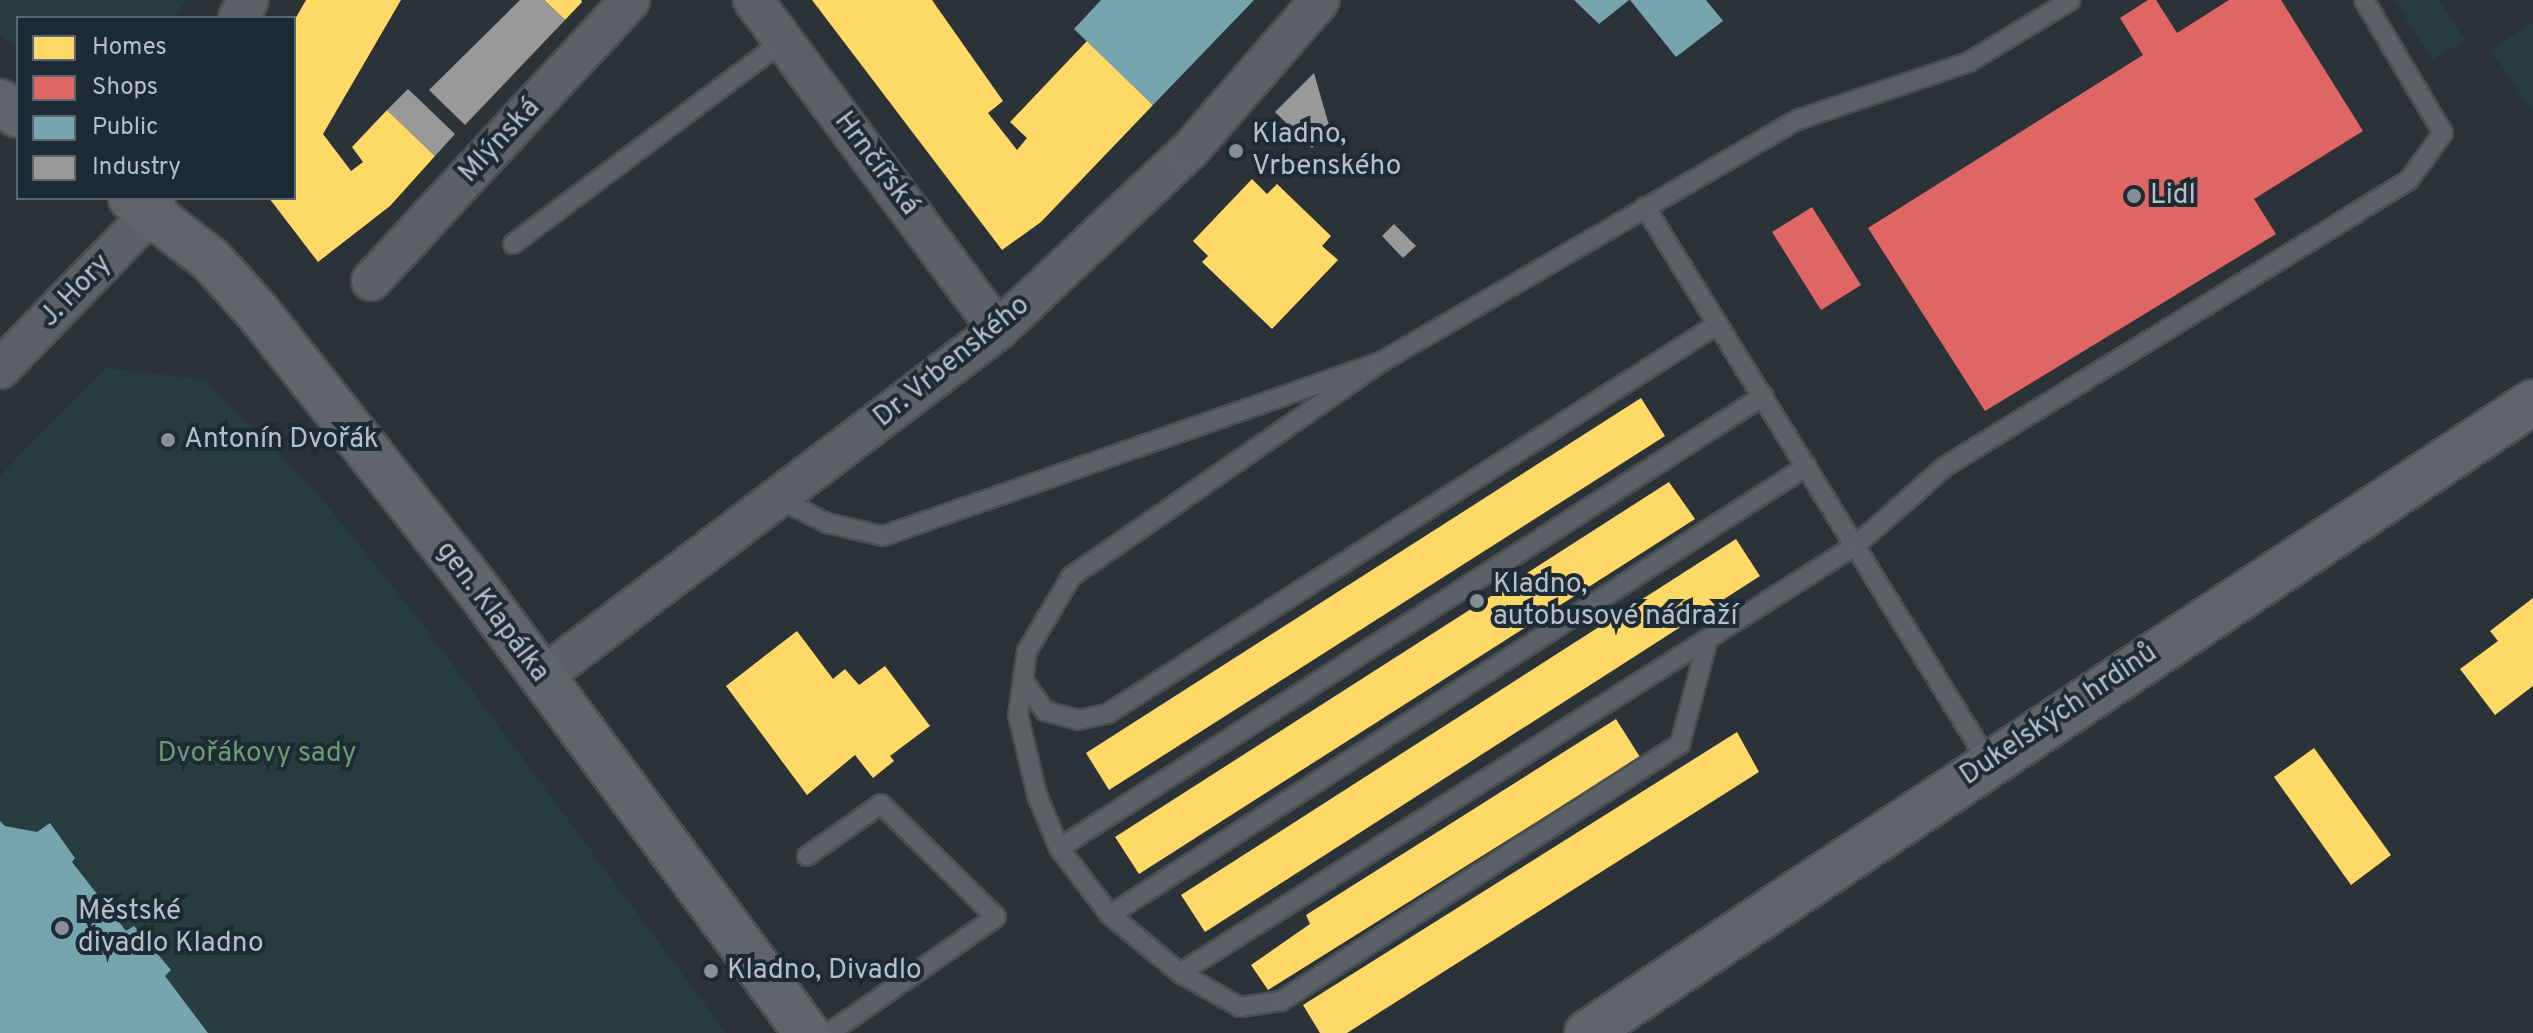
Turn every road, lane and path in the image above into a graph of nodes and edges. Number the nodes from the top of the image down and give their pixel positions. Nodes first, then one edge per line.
1 (630, 0) edge
2 (753, 0) edge
3 (1320, 0) edge
4 (2071, 0) edge
5 (2364, 0) edge
6 (783, 41) junction
7 (146, 203) edge
8 (1645, 207) junction
9 (513, 244) dead end
10 (371, 281) dead end
11 (1718, 324) junction
12 (998, 330) junction
13 (1381, 362) junction
14 (0, 369) edge
15 (1763, 396) junction
16 (2533, 402) edge
17 (1807, 466) junction
18 (779, 499) junction
19 (1856, 545) junction
20 (1708, 639) junction
21 (542, 677) junction
22 (1023, 680) junction
23 (1988, 761) junction
24 (1059, 848) junction
25 (807, 856) dead end
26 (1110, 915) junction
27 (1180, 973) junction
28 (807, 1033) edge
29 (829, 1033) edge
30 (1587, 1033) edge

1 - 10 street, Mlýnská
2 - 6 street, Hrnčířská
3 - 12 street, Dr. Vrbenského
4 - 8 lane
5 - 19 lane
6 - 9 lane
6 - 12 street, Hrnčířská
7 - 14 street, J. Hory
7 - 21 main road, gen. Klapálka
8 - 11 lane
8 - 13 lane
11 - 15 lane
11 - 22 lane
12 - 18 street, Dr. Vrbenského
13 - 18 lane
13 - 22 lane
15 - 17 lane
15 - 24 lane
16 - 23 main road, Dukelských hrdinů
17 - 19 lane
17 - 26 lane
18 - 21 street, Dr. Vrbenského
19 - 20 lane
19 - 23 lane
20 - 27 lane
20 - 27 lane
21 - 28 main road, gen. Klapálka
22 - 24 lane
23 - 30 main road, Dukelských hrdinů
24 - 26 lane
25 - 29 lane
26 - 27 lane

